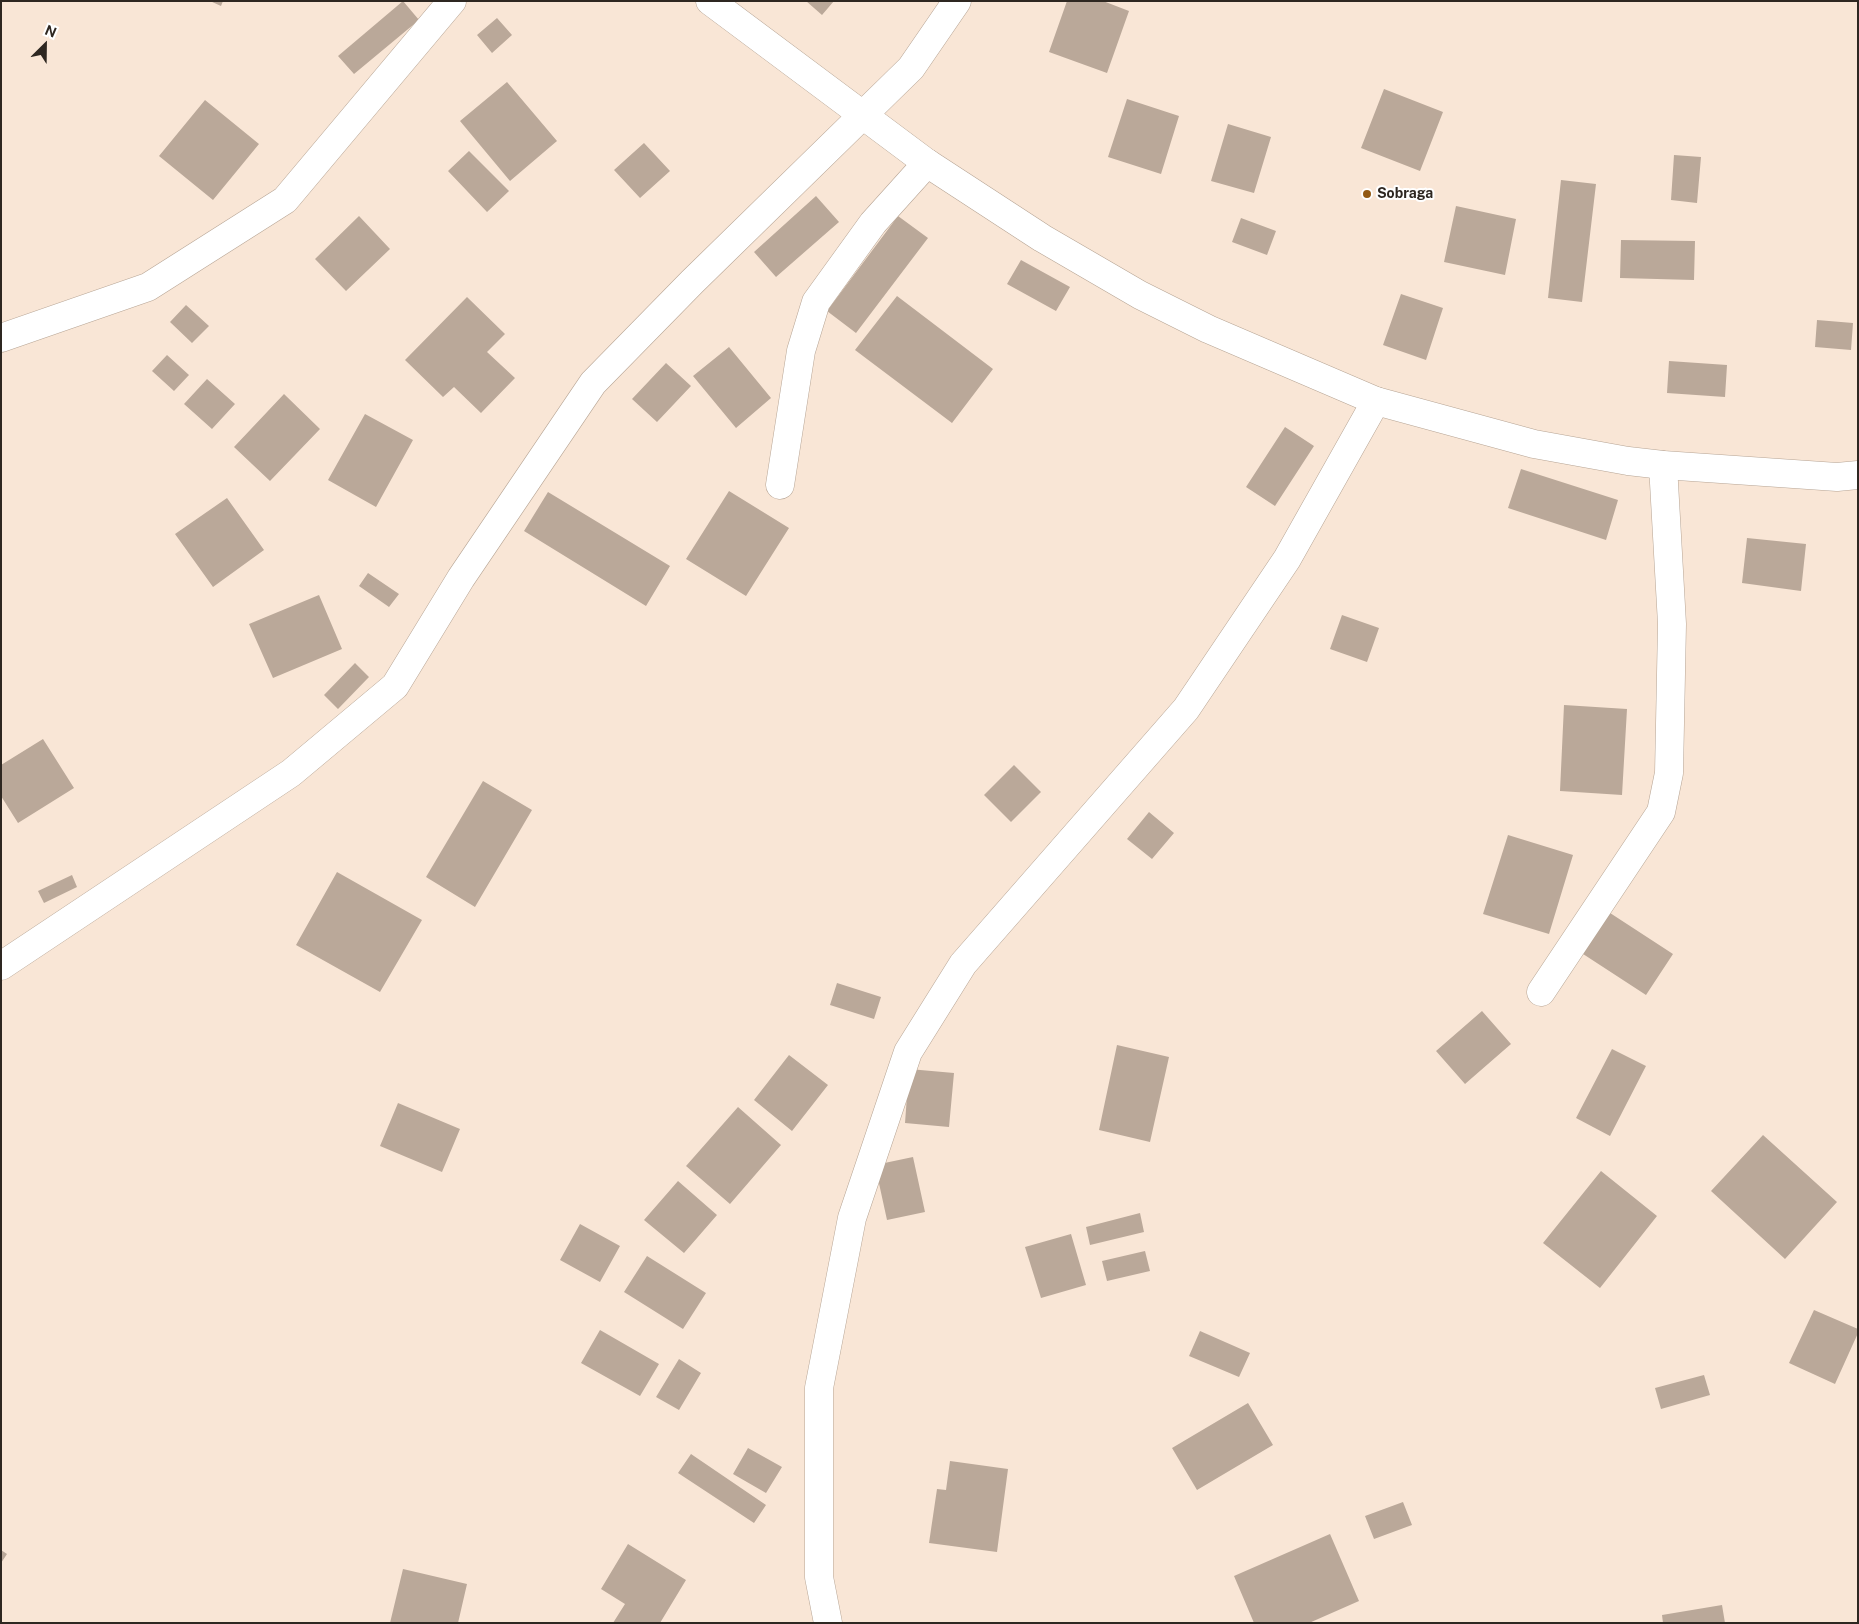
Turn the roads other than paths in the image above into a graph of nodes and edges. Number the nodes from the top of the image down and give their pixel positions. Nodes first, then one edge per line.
1 (452, 1) edge
2 (710, 1) edge
3 (957, 1) edge
4 (862, 116) junction
5 (927, 163) junction
6 (1, 338) edge
7 (1376, 401) junction
8 (1663, 465) junction
9 (1858, 475) edge
10 (780, 485) dead end
11 (1, 966) edge
12 (1540, 992) dead end
13 (828, 1623) edge

1 - 6 street
2 - 4 street
3 - 4 street
4 - 5 street
4 - 11 street
5 - 7 street
5 - 10 street
7 - 8 street
7 - 13 street
8 - 9 street
8 - 12 street

